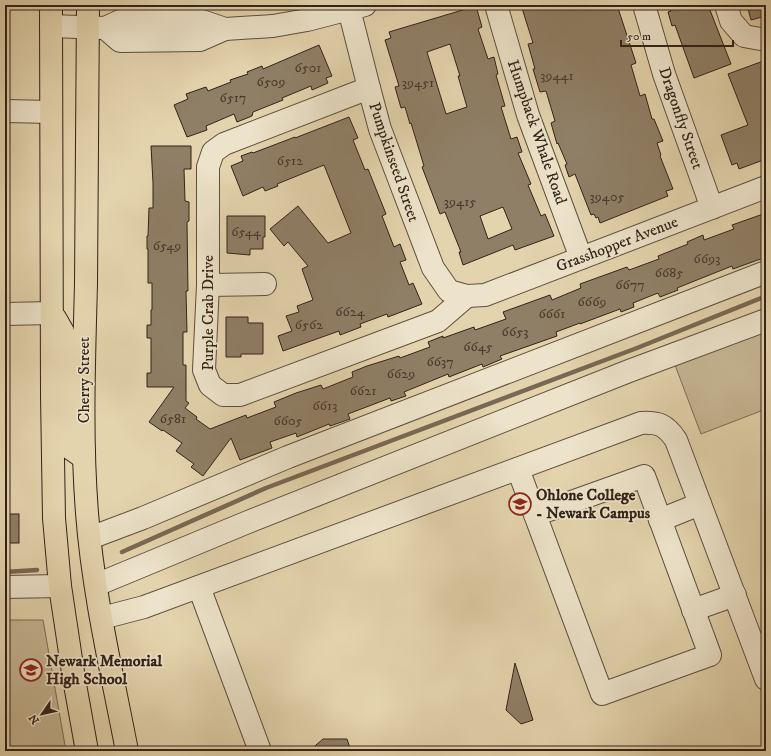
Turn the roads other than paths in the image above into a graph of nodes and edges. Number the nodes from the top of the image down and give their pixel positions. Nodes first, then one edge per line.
1 (51, 5) edge
2 (88, 5) edge
3 (496, 5) edge
4 (644, 5) edge
5 (726, 5) edge
6 (357, 7) edge
7 (51, 26) junction
8 (97, 27) junction
9 (766, 40) edge
10 (369, 88) junction
11 (5, 111) edge
12 (51, 112) junction
13 (766, 187) edge
14 (712, 208) junction
15 (582, 258) junction
16 (766, 272) edge
17 (265, 284) dead end
18 (208, 285) junction
19 (466, 296) junction
20 (52, 313) junction
21 (5, 314) edge
22 (766, 320) edge
23 (84, 458) junction
24 (518, 468) junction
25 (700, 504) junction
26 (535, 515) junction
27 (660, 520) junction
28 (90, 538) junction
29 (96, 585) junction
30 (60, 586) junction
31 (5, 587) edge
32 (199, 587) junction
33 (734, 595) junction
34 (693, 610) junction
35 (102, 618) junction
36 (766, 679) edge
37 (87, 751) edge
38 (126, 751) edge
39 (260, 751) edge

1 - 7 main road, Cherry Street
2 - 8 main road, Cherry Street
3 - 15 street, Humpback Whale Road
4 - 14 street, Dragonfly Street
5 - 9 street
6 - 8 street
6 - 10 street, Pumpkinseed Street
7 - 8 street
7 - 12 main road, Cherry Street
8 - 23 main road, Cherry Street
10 - 18 street, Purple Crab Drive
10 - 19 street, Pumpkinseed Street
11 - 12 street
12 - 20 main road, Cherry Street
13 - 14 street, Grasshopper Avenue
14 - 15 street, Grasshopper Avenue
15 - 19 street, Grasshopper Avenue
16 - 28 street
17 - 18 street
18 - 19 street, Purple Crab Drive
20 - 21 street
20 - 23 main road
20 - 30 main road, Cherry Street
22 - 29 street
23 - 28 main road, Cherry Street
24 - 25 street
24 - 26 street
24 - 32 street
25 - 27 street
25 - 33 street
26 - 27 street
26 - 34 street
27 - 34 street
28 - 29 main road, Cherry Street
29 - 35 main road, Cherry Street
30 - 31 street
30 - 37 main road, Cherry Street
32 - 35 street
32 - 39 street
33 - 34 street
33 - 36 street
35 - 38 main road, Cherry Street

